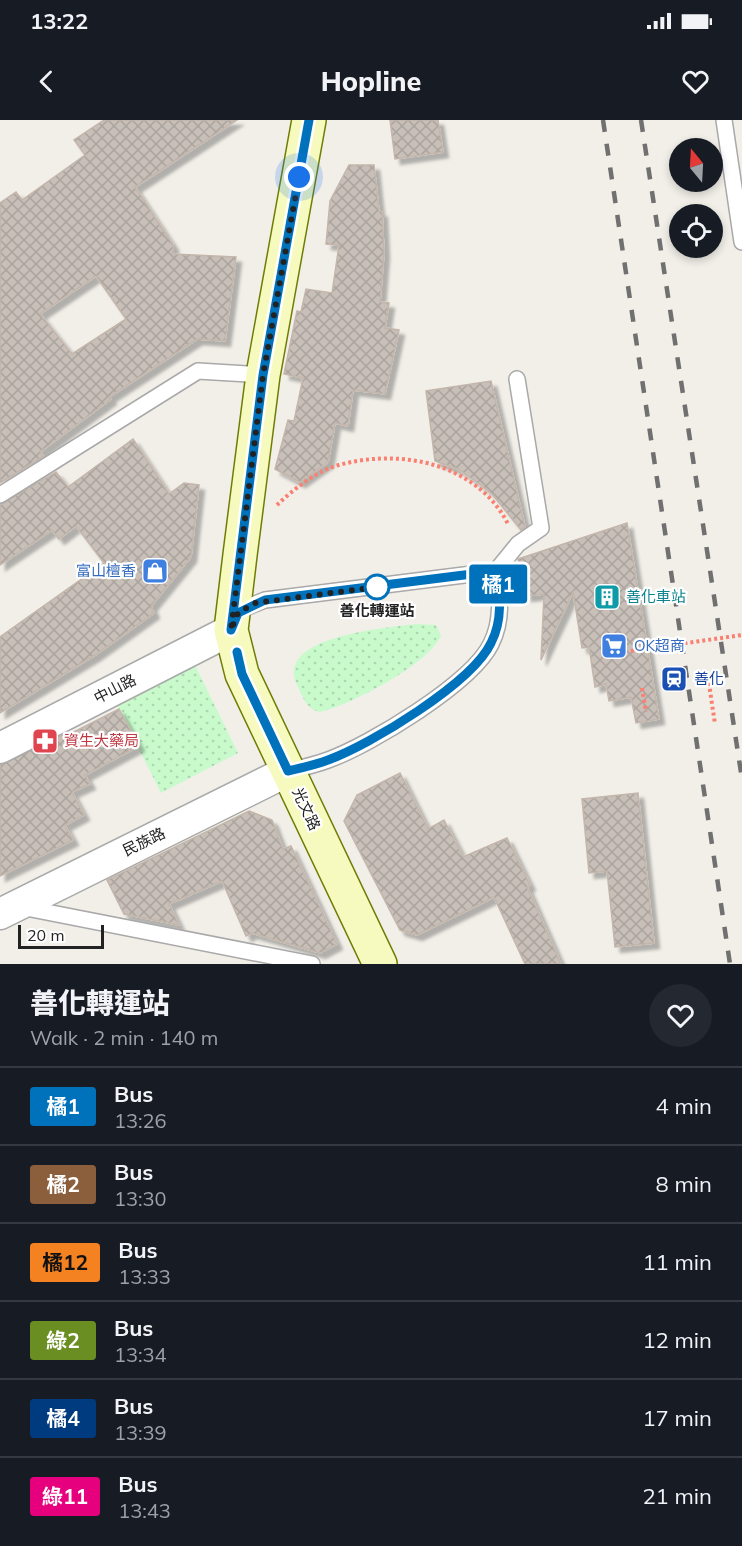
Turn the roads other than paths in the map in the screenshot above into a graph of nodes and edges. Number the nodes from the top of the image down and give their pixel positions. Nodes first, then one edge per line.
1 (309, 120) edge
2 (724, 120) edge
3 (742, 242) edge
4 (263, 375) junction
5 (517, 379) dead end
6 (0, 495) edge
7 (496, 571) junction
8 (231, 630) junction
9 (0, 748) edge
10 (288, 771) junction
11 (8, 910) edge
12 (312, 964) edge
13 (380, 964) edge

1 - 4 street, 光文路
2 - 3 lane
4 - 6 lane
4 - 8 street, 光文路
5 - 7 lane
7 - 8 lane
7 - 10 lane
8 - 9 street, 中山路
8 - 10 street, 光文路
10 - 11 street, 民族路
10 - 13 street, 光文路
11 - 12 lane

